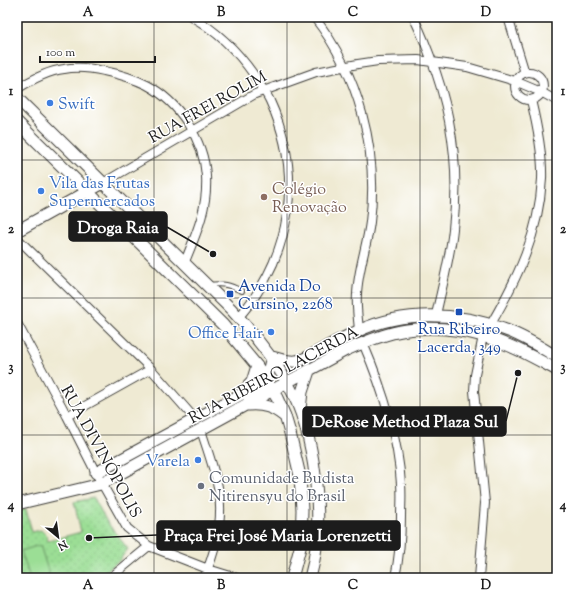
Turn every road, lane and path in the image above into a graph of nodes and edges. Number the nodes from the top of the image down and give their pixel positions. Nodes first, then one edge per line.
1 (192, 17) edge
2 (314, 17) edge
3 (413, 17) edge
4 (508, 17) edge
5 (433, 62) junction
6 (345, 66) junction
7 (525, 73) junction
8 (515, 82) junction
9 (17, 88) edge
10 (264, 90) junction
11 (541, 92) junction
12 (17, 98) edge
13 (531, 100) junction
14 (557, 101) edge
15 (17, 122) edge
16 (192, 131) junction
17 (103, 183) junction
18 (88, 192) junction
19 (17, 231) edge
20 (17, 238) edge
21 (184, 264) junction
22 (207, 285) junction
23 (242, 292) dead end
24 (436, 315) junction
25 (239, 317) junction
26 (17, 323) edge
27 (491, 324) junction
28 (360, 330) junction
29 (483, 336) junction
30 (363, 343) junction
31 (557, 357) edge
32 (272, 358) junction
33 (256, 366) junction
34 (151, 369) junction
35 (557, 370) edge
36 (309, 371) junction
37 (266, 380) junction
38 (287, 383) junction
39 (272, 391) junction
40 (244, 406) junction
41 (300, 412) junction
42 (67, 416) junction
43 (285, 416) junction
44 (196, 420) junction
45 (201, 430) junction
46 (96, 473) junction
47 (102, 484) junction
48 (17, 504) edge
49 (149, 546) junction
50 (208, 569) junction
51 (110, 578) edge
52 (204, 578) edge
53 (237, 578) edge
54 (292, 578) edge
55 (310, 578) edge
56 (395, 578) edge
57 (479, 578) edge

1 - 10 street
2 - 6 street
3 - 5 street
4 - 7 street
5 - 6 street, RUA FREI ROLIM
5 - 8 street, RUA FREI ROLIM
5 - 24 street
6 - 10 street, RUA FREI ROLIM
6 - 28 street
7 - 8 street
7 - 11 street
8 - 11 street, RUA FREI ROLIM
8 - 13 street
9 - 16 street
10 - 16 street, RUA FREI ROLIM
10 - 25 street
11 - 13 street
11 - 14 street, RUA FREI ROLIM
12 - 17 main road
13 - 27 street
15 - 18 main road
16 - 17 street, RUA FREI ROLIM
16 - 21 street
17 - 18 main road, RUA FREI ROLIM
17 - 21 main road
18 - 19 main road, RUA FREI ROLIM
18 - 33 main road
20 - 34 street
21 - 22 main road
22 - 23 lane
22 - 25 main road
24 - 27 main road, RUA RIBEIRO LACERDA
24 - 28 main road, RUA RIBEIRO LACERDA
25 - 32 main road
26 - 42 street, RUA DIVINÓPOLIS
27 - 31 main road, RUA RIBEIRO LACERDA
28 - 32 main road, RUA RIBEIRO LACERDA
29 - 30 main road, RUA RIBEIRO LACERDA
29 - 35 main road, RUA RIBEIRO LACERDA
29 - 57 street
30 - 36 main road, RUA RIBEIRO LACERDA
30 - 56 street
32 - 37 main road
32 - 38 main road
33 - 37 main road
33 - 44 main road, RUA RIBEIRO LACERDA
34 - 42 street
34 - 44 street
36 - 38 main road, RUA RIBEIRO LACERDA
36 - 41 main road
37 - 39 main road
37 - 40 main road
38 - 39 main road, RUA RIBEIRO LACERDA
38 - 41 main road
39 - 40 main road, RUA RIBEIRO LACERDA
39 - 43 main road
40 - 43 main road
40 - 45 main road, RUA RIBEIRO LACERDA
41 - 55 main road
42 - 46 street, RUA DIVINÓPOLIS
43 - 54 main road
44 - 46 main road, RUA RIBEIRO LACERDA
45 - 47 main road, RUA RIBEIRO LACERDA
45 - 50 street
46 - 47 street, RUA DIVINÓPOLIS
47 - 48 main road, RUA RIBEIRO LACERDA
47 - 49 street, RUA DIVINÓPOLIS
49 - 50 street, RUA DIVINÓPOLIS
49 - 51 street
50 - 52 street
50 - 53 street, RUA DIVINÓPOLIS

